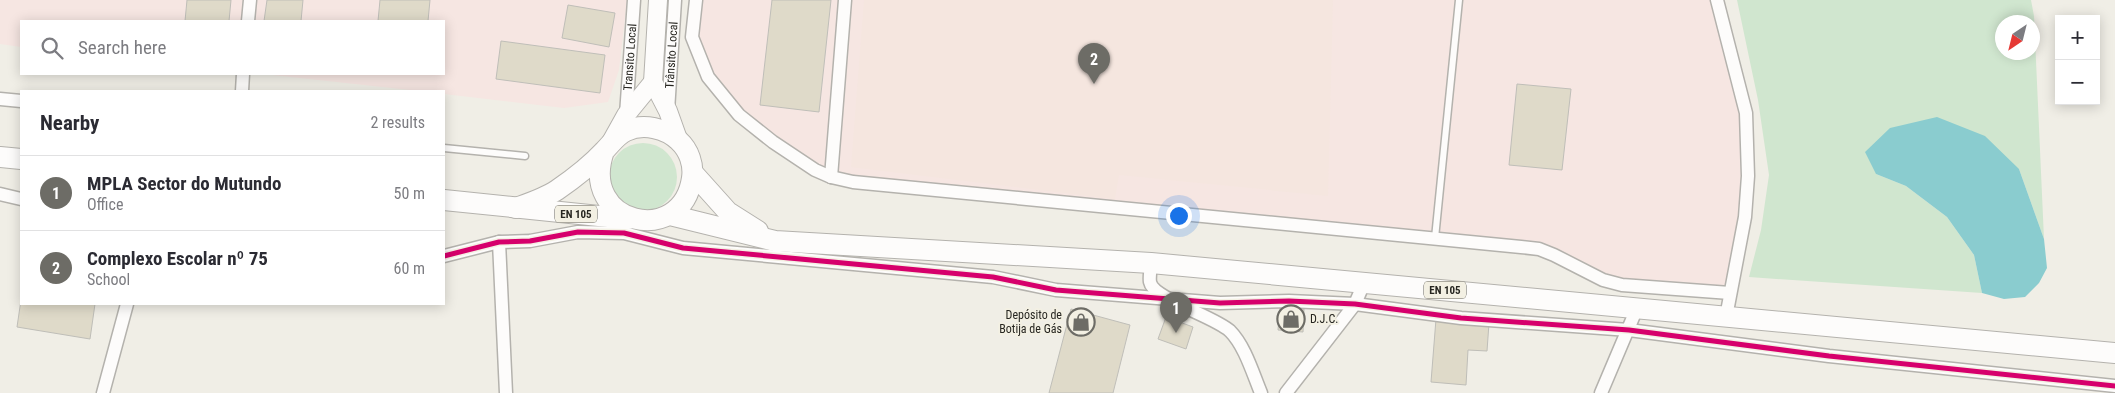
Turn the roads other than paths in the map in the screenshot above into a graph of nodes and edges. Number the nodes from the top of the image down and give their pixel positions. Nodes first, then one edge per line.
1 (250, 0) edge
2 (634, 0) edge
3 (658, 0) edge
4 (675, 0) edge
5 (696, 0) edge
6 (845, 0) edge
7 (1459, 0) edge
8 (1717, 0) edge
9 (248, 20) edge
10 (243, 75) edge
11 (653, 82) junction
12 (242, 90) edge
13 (0, 99) edge
14 (20, 101) edge
15 (668, 111) junction
16 (626, 115) junction
17 (678, 140) junction
18 (608, 147) junction
19 (445, 148) edge
20 (525, 156) dead end
21 (0, 157) edge
22 (20, 158) edge
23 (693, 172) junction
24 (831, 177) junction
25 (0, 194) edge
26 (20, 199) edge
27 (445, 200) edge
28 (516, 208) junction
29 (670, 215) junction
30 (637, 220) junction
31 (1435, 238) junction
32 (775, 241) junction
33 (499, 242) junction
34 (445, 256) edge
35 (1151, 263) junction
36 (1364, 283) junction
37 (1730, 293) junction
38 (1163, 297) junction
39 (1355, 304) junction
40 (126, 305) edge
41 (1637, 308) junction
42 (1726, 317) junction
43 (1629, 330) junction
44 (2115, 353) edge
45 (2115, 386) edge
46 (104, 393) edge
47 (506, 393) edge
48 (1261, 393) edge
49 (1286, 393) edge
50 (1601, 393) edge

1 - 9 street
2 - 16 street, Transito Local
3 - 11 main road
4 - 15 street, Trânsito Local
5 - 24 street
6 - 24 street
7 - 31 lane
8 - 37 street
10 - 12 street
11 - 15 main road
11 - 16 main road
13 - 14 street
15 - 17 main road
16 - 18 main road
17 - 18 main road
17 - 23 main road
18 - 28 main road
18 - 30 main road
19 - 20 lane
21 - 22 main road
23 - 29 main road
23 - 32 main road
24 - 31 street
25 - 26 street
27 - 28 main road, EN 105
28 - 30 main road, EN 105
29 - 30 main road
29 - 32 main road, EN 105
31 - 37 street
32 - 35 main road, EN 105
33 - 34 street
33 - 38 street
33 - 47 street
35 - 36 main road, EN 105
35 - 38 street
36 - 39 street
36 - 41 main road, EN 105
37 - 42 street
38 - 39 street
38 - 48 street
39 - 43 street
39 - 49 street
40 - 46 street
41 - 42 main road, EN 105
41 - 43 street
42 - 44 main road, EN 105
43 - 45 street
43 - 50 street

